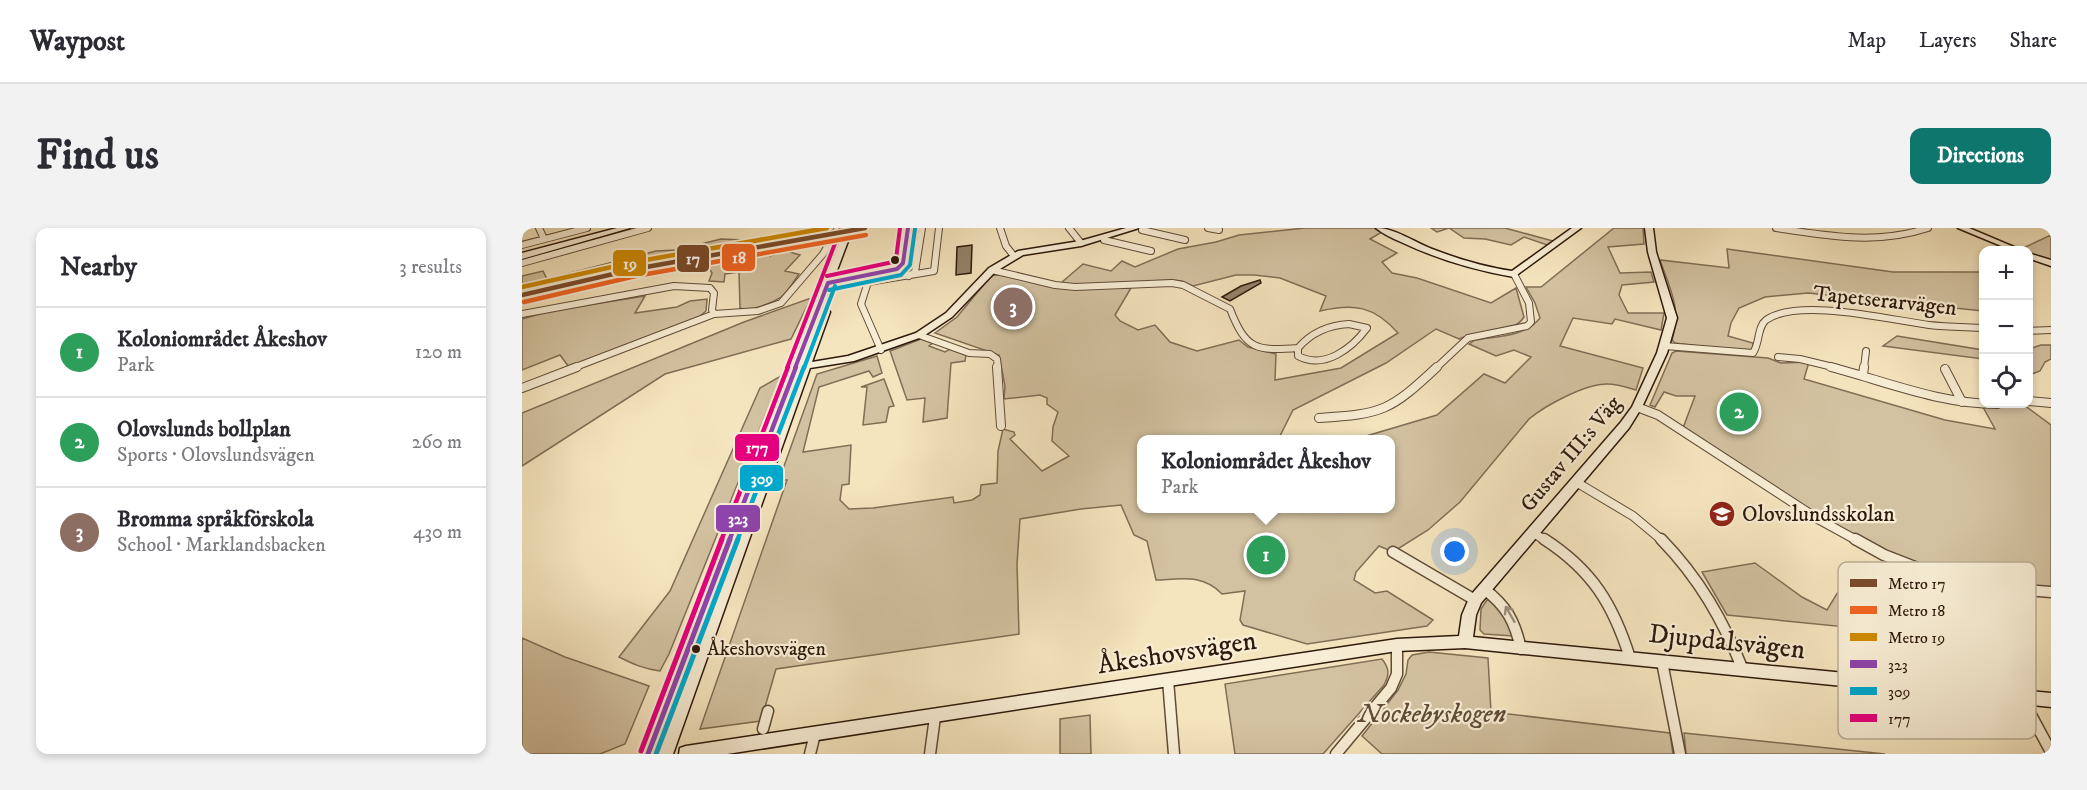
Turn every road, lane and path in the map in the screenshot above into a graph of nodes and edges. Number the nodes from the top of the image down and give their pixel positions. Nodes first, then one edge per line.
1 (539, 228) edge
2 (587, 228) edge
3 (611, 228) edge
4 (626, 228) edge
5 (648, 228) edge
6 (838, 228) edge
7 (849, 228) edge
8 (856, 228) edge
9 (922, 228) edge
10 (939, 228) edge
11 (1000, 228) edge
12 (1069, 228) edge
13 (1208, 228) edge
14 (1380, 228) edge
15 (1577, 228) edge
16 (1649, 228) edge
17 (1776, 228) edge
18 (1928, 228) edge
19 (1962, 228) edge
20 (1139, 229) edge
21 (1219, 230) dead end
22 (544, 239) junction
23 (1104, 240) dead end
24 (1185, 240) dead end
25 (1081, 243) junction
26 (522, 245) edge
27 (2008, 246) edge
28 (1150, 251) dead end
29 (522, 254) edge
30 (1014, 256) junction
31 (2033, 257) edge
32 (522, 262) edge
33 (2051, 263) edge
34 (992, 270) junction
35 (1514, 274) junction
36 (909, 276) junction
37 (522, 314) edge
38 (714, 314) junction
39 (1979, 328) edge
40 (2033, 330) edge
41 (2051, 330) edge
42 (919, 335) junction
43 (1665, 346) junction
44 (1298, 348) junction
45 (881, 350) junction
46 (1866, 351) dead end
47 (1778, 357) dead end
48 (801, 367) junction
49 (1944, 369) dead end
50 (1863, 375) junction
51 (522, 388) edge
52 (2033, 401) edge
53 (1962, 402) junction
54 (1979, 403) edge
55 (2051, 403) edge
56 (1637, 407) junction
57 (1318, 418) dead end
58 (1001, 426) dead end
59 (1576, 482) junction
60 (1532, 531) junction
61 (1393, 552) dead end
62 (1902, 562) edge
63 (1484, 589) junction
64 (2036, 591) edge
65 (2051, 592) edge
66 (1475, 600) junction
67 (1465, 642) junction
68 (1397, 645) junction
69 (1521, 649) junction
70 (1630, 658) junction
71 (1662, 662) junction
72 (1743, 670) junction
73 (1168, 680) junction
74 (1838, 680) edge
75 (2036, 699) edge
76 (2051, 700) edge
77 (768, 711) dead end
78 (935, 717) junction
79 (2036, 725) edge
80 (763, 729) dead end
81 (815, 734) junction
82 (722, 751) edge
83 (2051, 752) edge
84 (683, 753) edge
85 (648, 754) edge
86 (665, 754) edge
87 (810, 754) edge
88 (930, 754) edge
89 (1174, 754) edge
90 (1336, 754) edge
91 (1680, 754) edge

1 - 22 street
2 - 22 street
3 - 29 street
4 - 29 street
5 - 32 street
6 - 38 street
7 - 48 street
8 - 48 street
9 - 36 street
10 - 36 street
11 - 30 street
12 - 25 street
13 - 21 street
14 - 35 street
15 - 35 street
16 - 43 street, Gustav III:s Väg
17 - 18 street
19 - 27 street
20 - 24 street
20 - 25 street
22 - 26 street
23 - 28 street
25 - 30 street
30 - 34 street
31 - 33 street
34 - 42 street
34 - 44 street
35 - 57 street
36 - 45 street
37 - 38 street
38 - 51 street
39 - 43 street, Tapetserarvägen
40 - 41 street
42 - 45 street
42 - 58 street
43 - 56 street, Gustav III:s Väg
44 - 44 street
45 - 48 street
46 - 50 street
47 - 50 street
48 - 85 street
48 - 86 street
49 - 53 street
50 - 53 street
52 - 55 street
53 - 54 street
56 - 59 street, Gustav III:s Väg
56 - 62 street
59 - 60 street, Gustav III:s Väg
59 - 72 street
60 - 63 street, Gustav III:s Väg
60 - 70 street
61 - 66 street
63 - 66 street, Gustav III:s Väg
69 -> 63 street
64 - 65 street
66 - 67 street, Gustav III:s Väg
67 - 68 street, Djupdalsvägen
67 - 69 street, Djupdalsvägen
68 - 73 street, Åkeshovsvägen
68 - 90 street
69 - 70 street, Djupdalsvägen
70 - 71 street, Djupdalsvägen
71 - 72 street, Djupdalsvägen
71 - 91 street
72 - 74 street, Djupdalsvägen
73 - 78 street, Åkeshovsvägen
73 - 89 street
75 - 76 street, Djupdalsvägen
77 - 80 street
78 - 81 street, Åkeshovsvägen
78 - 88 street
79 - 83 street
81 - 82 street, Åkeshovsvägen
81 - 87 street
82 - 84 street, Åkeshovsvägen

